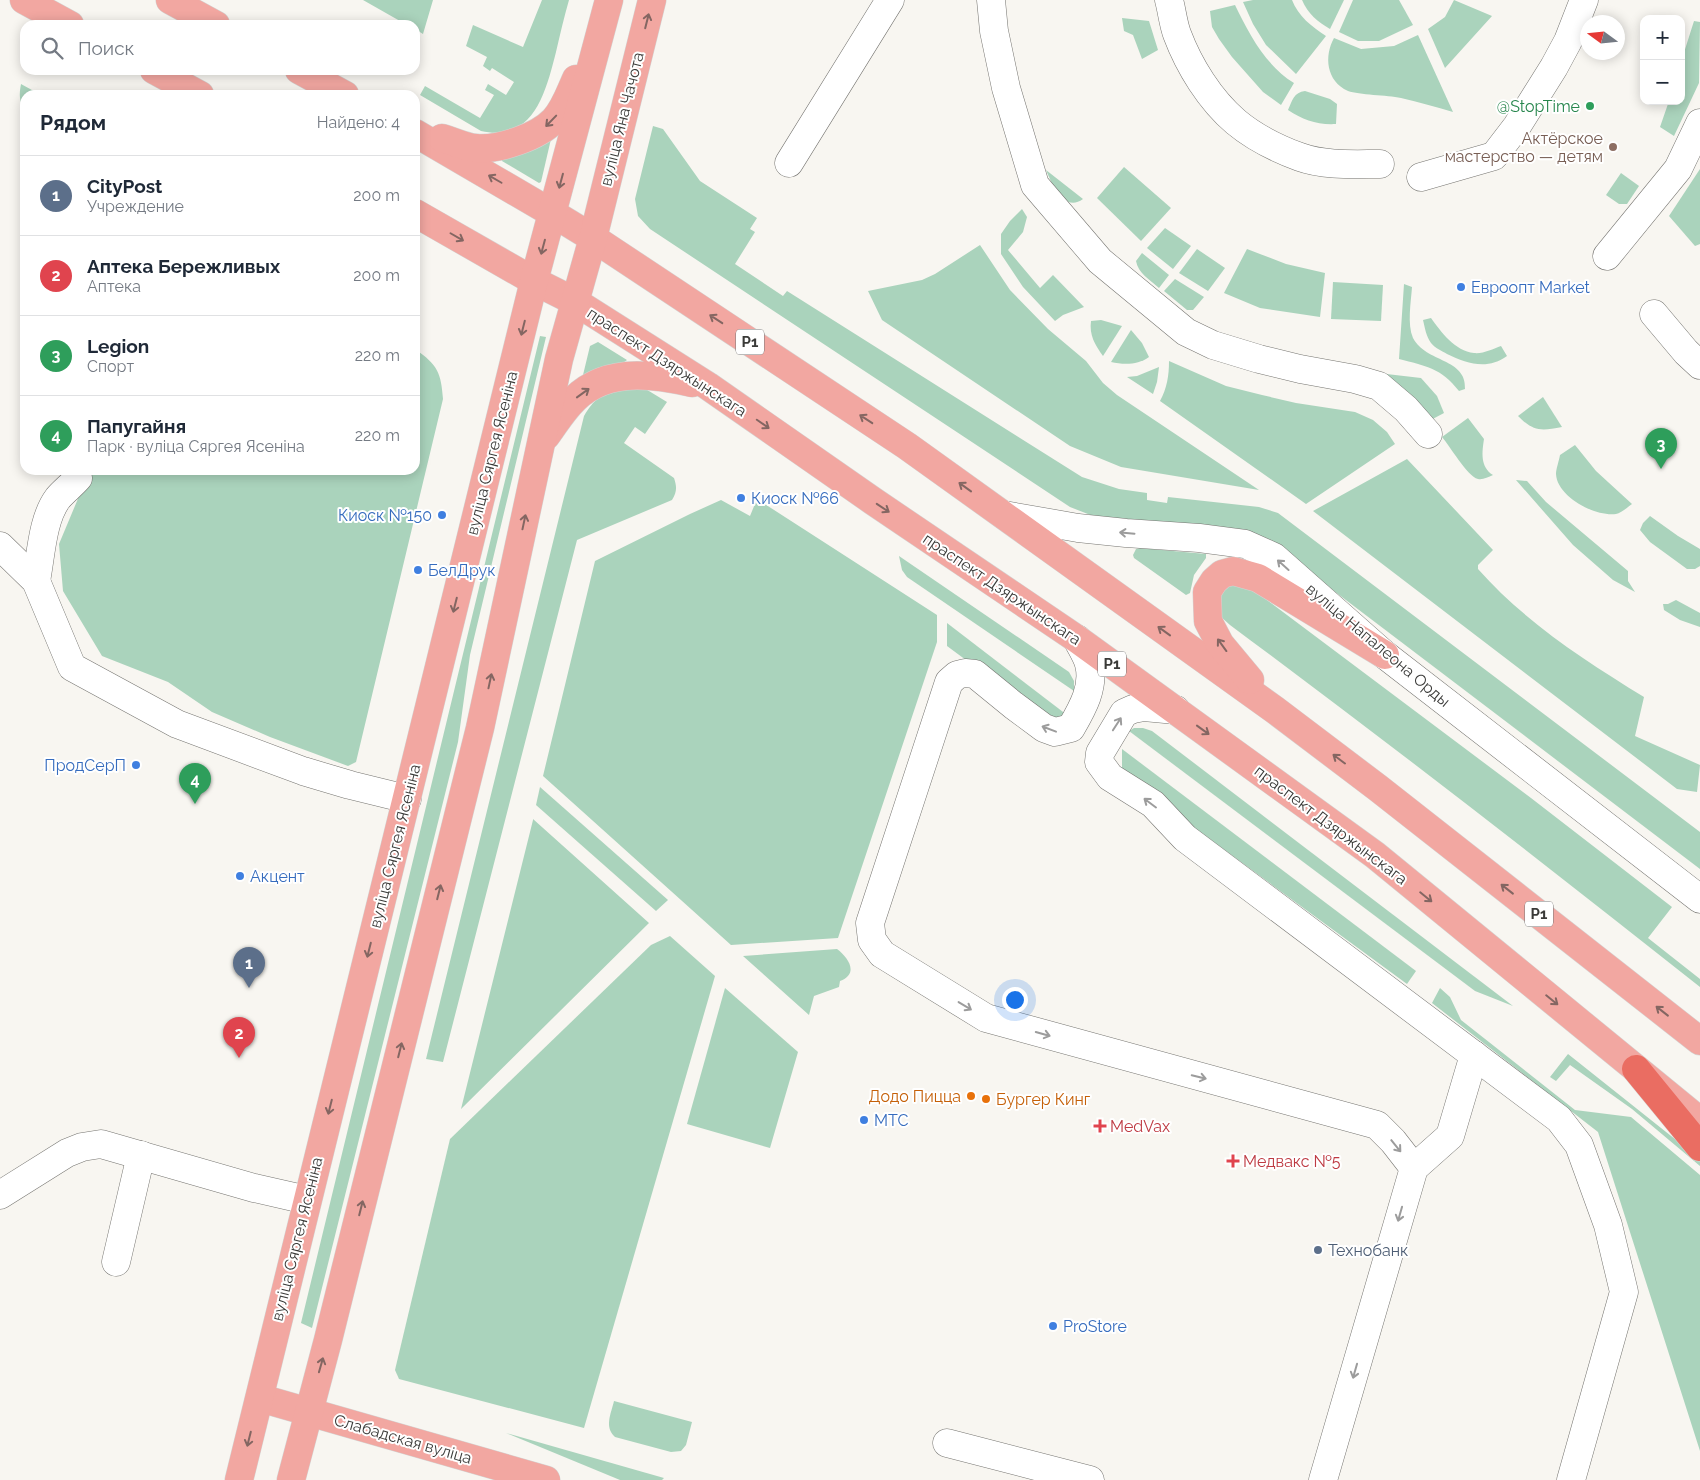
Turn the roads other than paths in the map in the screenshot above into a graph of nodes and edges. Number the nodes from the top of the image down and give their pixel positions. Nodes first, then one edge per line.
1 (24, 0) edge
2 (170, 0) edge
3 (652, 0) edge
4 (890, 0) edge
5 (991, 0) edge
6 (1170, 0) edge
7 (1584, 0) edge
8 (607, 8) edge
9 (61, 20) edge
10 (207, 20) edge
11 (163, 75) edge
12 (308, 75) edge
13 (191, 90) edge
14 (336, 90) edge
15 (1700, 123) edge
16 (420, 132) edge
17 (420, 137) edge
18 (789, 163) dead end
19 (1380, 164) dead end
20 (1421, 177) dead end
21 (552, 212) junction
22 (420, 216) edge
23 (593, 238) junction
24 (1607, 256) dead end
25 (534, 281) junction
26 (574, 301) junction
27 (1654, 314) dead end
28 (1700, 365) edge
29 (708, 386) junction
30 (1428, 434) dead end
31 (540, 443) junction
32 (78, 478) dead end
33 (1004, 515) junction
34 (0, 546) edge
35 (36, 582) junction
36 (1077, 639) junction
37 (1385, 655) junction
38 (1176, 710) junction
39 (1275, 710) junction
40 (407, 799) junction
41 (1700, 899) edge
42 (1700, 1041) edge
43 (1474, 1055) junction
44 (1636, 1069) junction
45 (1700, 1121) edge
46 (1700, 1147) edge
47 (141, 1155) junction
48 (1414, 1168) junction
49 (0, 1195) edge
50 (307, 1200) junction
51 (116, 1262) dead end
52 (260, 1398) junction
53 (308, 1412) junction
54 (947, 1443) dead end
55 (1026, 1472) edge
56 (239, 1480) edge
57 (291, 1480) edge
58 (546, 1480) edge
59 (1090, 1480) edge
60 (1323, 1480) edge
61 (1572, 1480) edge

1 - 9 main road
2 - 10 main road
23 -> 3 main road, вуліца Яна Чачота
4 - 18 street
5 - 30 street
6 - 19 street
7 - 20 street
8 -> 16 main road
8 -> 21 main road
11 - 13 main road
12 - 14 main road
15 - 24 street
21 -> 17 main road, Р1
21 - 23 main road, Р1
21 -> 25 main road, вуліца Сяргея Ясеніна
22 -> 25 main road, праспект Дзяржынскага / Р1
23 - 26 main road
33 -> 23 main road, Р1
25 - 26 main road, праспект Дзяржынскага / Р1
25 -> 40 main road, вуліца Сяргея Ясеніна
26 - 29 main road, праспект Дзяржынскага / Р1
26 - 31 main road
27 - 28 street
31 -> 29 main road
29 -> 36 main road, праспект Дзяржынскага / Р1
53 -> 31 main road
32 - 35 street
37 -> 33 street, вуліца Напалеона Орды
39 -> 33 main road, Р1
34 - 35 street
35 - 40 street
36 - 38 main road, праспект Дзяржынскага / Р1
36 -> 48 street
39 -> 37 main road
37 - 41 street, вуліца Напалеона Орды
43 -> 38 street
38 -> 44 main road, праспект Дзяржынскага / Р1
42 -> 39 main road, Р1
40 -> 50 main road, вуліца Сяргея Ясеніна
43 - 48 street
43 - 61 street
44 - 45 main road, праспект Дзяржынскага / Р1
44 - 46 highway
47 - 49 street
47 - 50 street
47 - 51 street
48 -> 60 street
50 - 52 main road, вуліца Сяргея Ясеніна
52 - 53 main road, Слабадская вуліца
52 -> 56 main road, вуліца Сяргея Ясеніна
53 - 57 main road
53 - 58 main road, Слабадская вуліца
54 - 55 street
55 - 59 street

